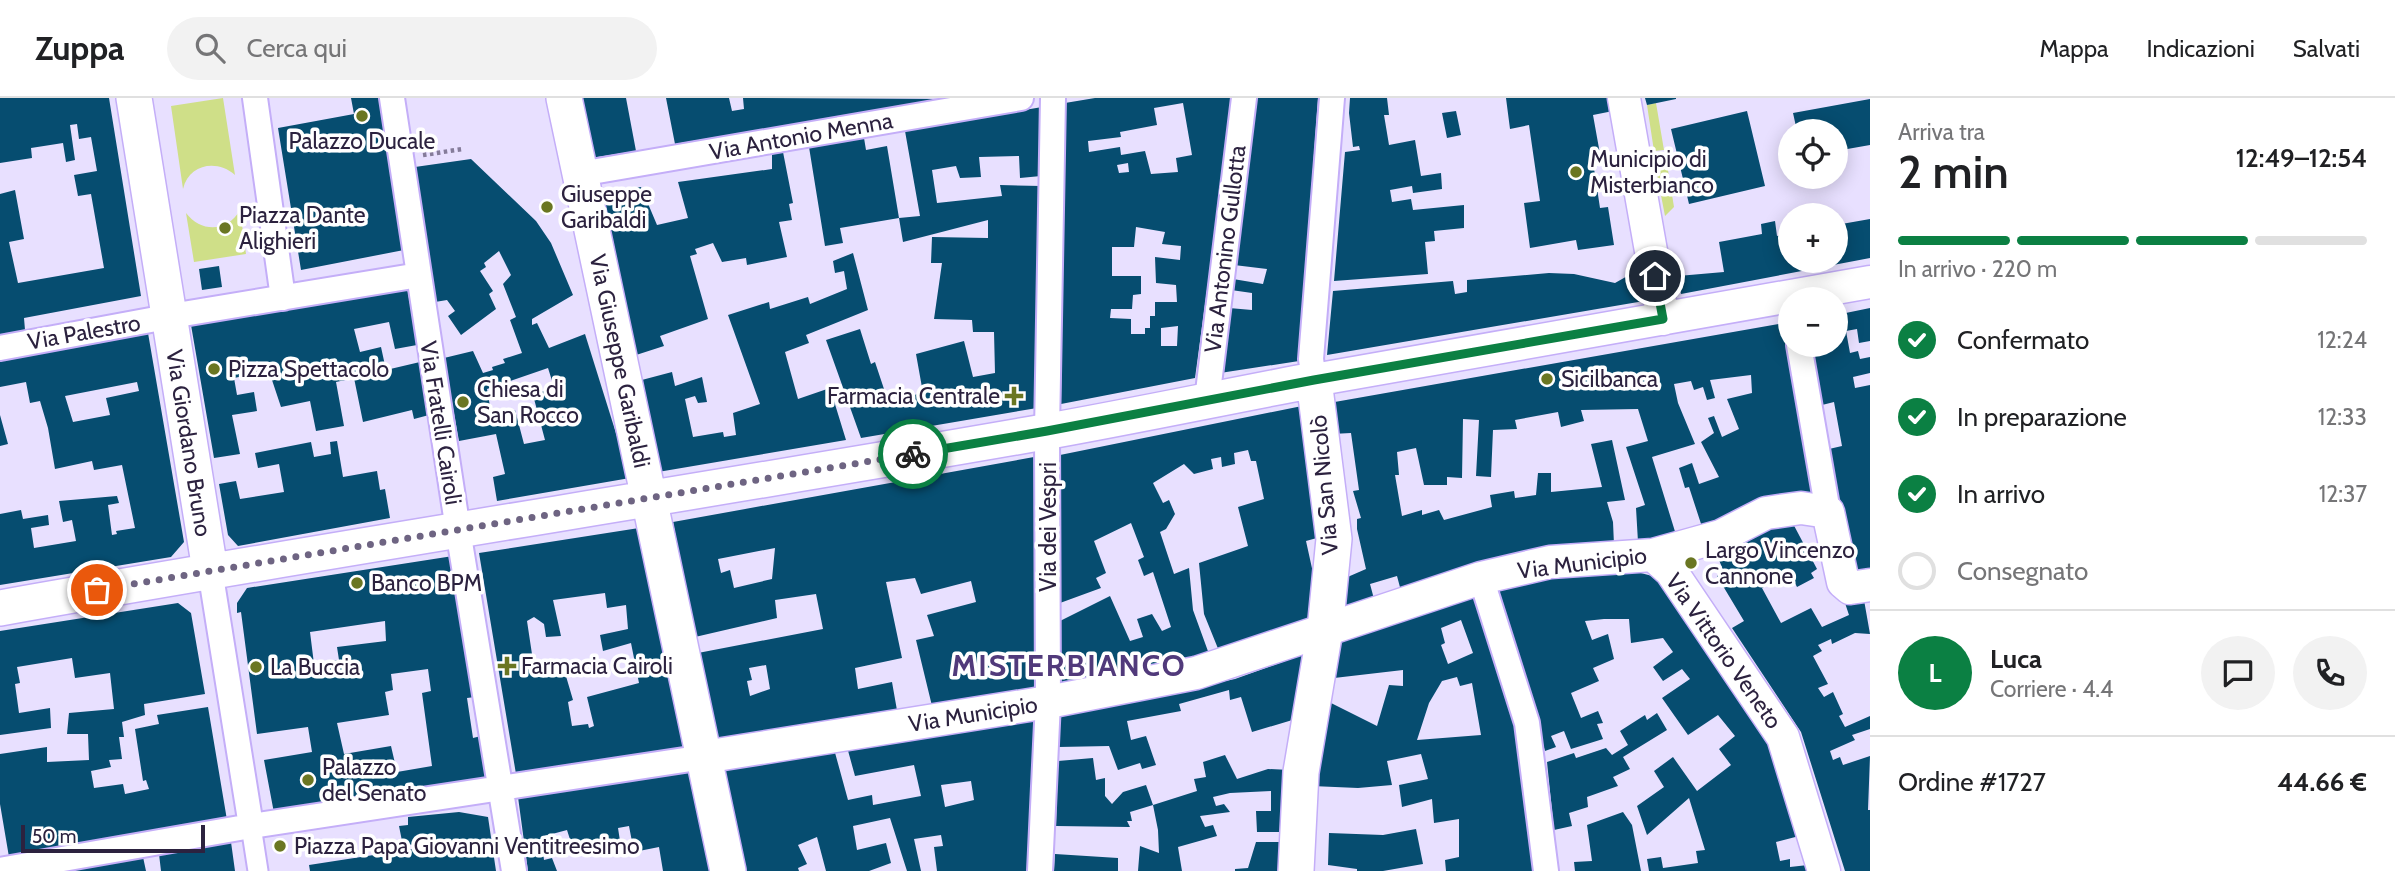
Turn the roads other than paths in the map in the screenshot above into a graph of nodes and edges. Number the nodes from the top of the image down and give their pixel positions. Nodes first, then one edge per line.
1 (134, 98) edge
2 (254, 98) edge
3 (392, 98) edge
4 (564, 98) edge
5 (1021, 98) edge
6 (1053, 98) edge
7 (1244, 98) edge
8 (1332, 98) edge
9 (1624, 98) edge
10 (580, 174) junction
11 (419, 275) junction
12 (1870, 282) edge
13 (1845, 287) edge
14 (294, 296) junction
15 (1778, 300) edge
16 (169, 316) junction
17 (1663, 319) junction
18 (0, 348) edge
19 (1801, 357) edge
20 (1314, 380) junction
21 (1207, 400) junction
22 (1047, 431) junction
23 (649, 499) junction
24 (1828, 512) junction
25 (458, 530) junction
26 (1653, 555) junction
27 (210, 570) junction
28 (1481, 578) junction
29 (1870, 585) edge
30 (0, 608) edge
31 (1325, 629) junction
32 (1048, 702) junction
33 (704, 757) junction
34 (502, 787) junction
35 (251, 826) junction
36 (0, 870) edge
37 (258, 871) edge
38 (514, 871) edge
39 (728, 871) edge
40 (1040, 871) edge
41 (1296, 871) edge
42 (1546, 871) edge
43 (1824, 871) edge

1 - 16 main road, Via Giordano Bruno
2 - 14 street
3 - 11 street, Via Fratelli Cairoli
4 - 10 main road, Via Giuseppe Garibaldi
5 - 10 street, Via Antonio Menna
6 - 22 street, Via dei Vespri
7 - 21 street, Via Antonino Gullotta
8 - 20 street, Via San Nicolò
9 - 17 street
10 - 23 main road, Via Giuseppe Garibaldi
11 - 14 street
11 - 25 street, Via Fratelli Cairoli
12 - 13 street
14 - 16 street, Via Palestro
15 - 17 street
16 - 18 street, Via Palestro
16 - 27 main road, Via Giordano Bruno
17 - 20 street
19 - 24 street
20 - 21 main road
20 - 31 main road, Via San Nicolò
21 - 22 main road
22 - 23 main road
22 - 32 street, Via dei Vespri
23 - 25 main road
23 - 33 main road, Via Giuseppe Garibaldi
24 - 26 street, Via Municipio
24 - 29 street
25 - 27 main road
25 - 34 street, Via Fratelli Cairoli
26 - 28 street, Via Municipio
26 - 43 street, Via Vittorio Veneto
27 - 30 main road
27 - 35 street, Via Giordano Bruno
28 - 31 street, Via Municipio
28 - 42 street
31 - 32 street, Via Municipio
31 - 41 main road, Via San Nicolò
32 - 33 street, Via Municipio
32 - 40 street, Via dei Vespri
33 - 34 street, Via Municipio
33 - 39 main road, Via Giuseppe Garibaldi
34 - 35 street, Via Municipio
34 - 38 street, Via Fratelli Cairoli
35 - 36 street, Via Municipio
35 - 37 street, Via Giordano Bruno

